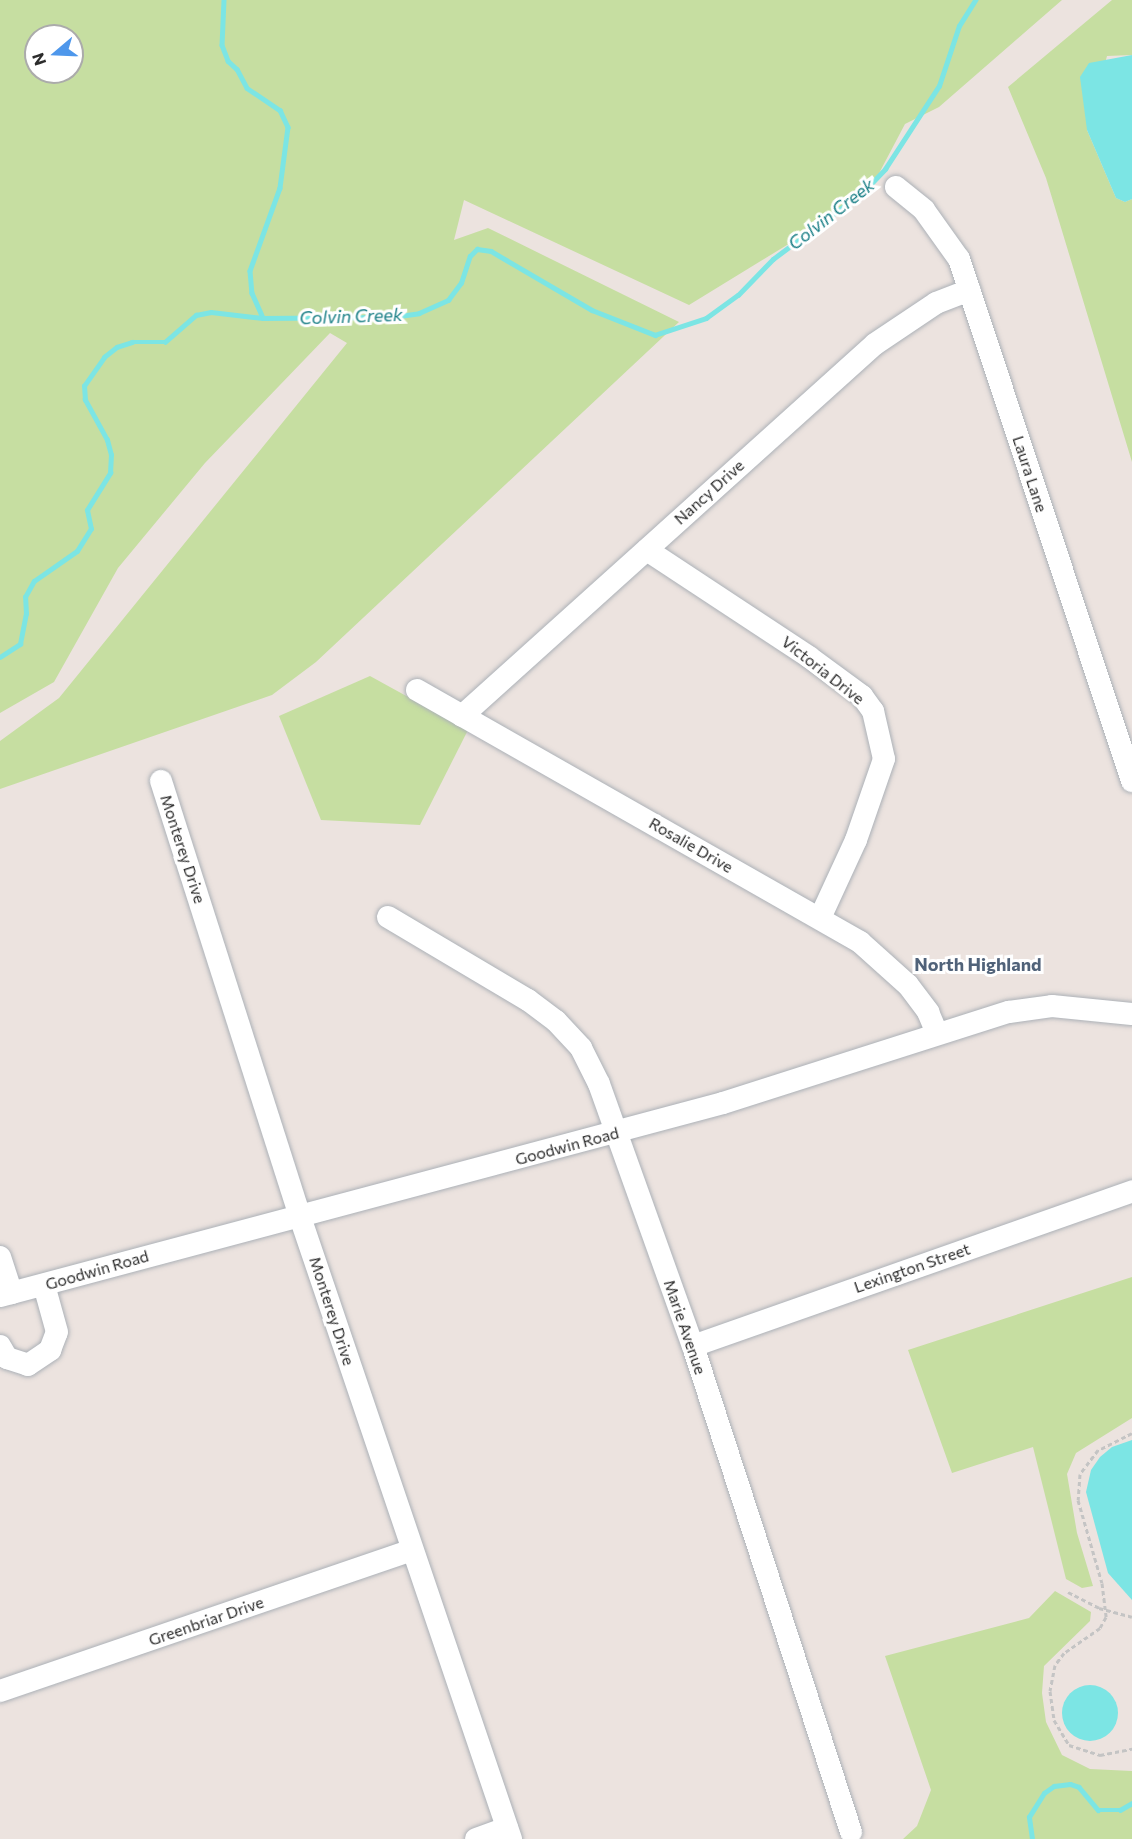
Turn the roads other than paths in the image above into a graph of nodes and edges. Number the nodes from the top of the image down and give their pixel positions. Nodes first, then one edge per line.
1 (896, 187) dead end
2 (970, 290) junction
3 (646, 550) junction
4 (417, 690) dead end
5 (462, 716) junction
6 (161, 781) dead end
7 (1132, 781) edge
8 (388, 917) dead end
9 (820, 918) junction
10 (1132, 1013) edge
11 (937, 1033) junction
12 (618, 1132) junction
13 (1132, 1191) edge
14 (299, 1214) junction
15 (0, 1257) edge
16 (44, 1285) junction
17 (6, 1295) edge
18 (0, 1346) edge
19 (693, 1346) junction
20 (411, 1550) junction
21 (0, 1691) edge
22 (851, 1832) dead end
23 (509, 1834) edge
24 (476, 1839) edge

1 - 2 street, Laura Lane
2 - 3 street, Nancy Drive
2 - 7 street, Laura Lane
3 - 5 street, Nancy Drive
3 - 9 street, Victoria Drive
4 - 5 street, Rosalie Drive
5 - 9 street, Rosalie Drive
6 - 14 street, Monterey Drive
8 - 12 street, Marie Avenue
9 - 11 street, Rosalie Drive
10 - 11 street, Goodwin Road
11 - 12 street, Goodwin Road
12 - 14 street, Goodwin Road
12 - 19 street, Marie Avenue
13 - 19 street, Lexington Street
14 - 16 street, Goodwin Road
14 - 20 street, Monterey Drive
15 - 17 street
16 - 17 street, Goodwin Road
16 - 18 street
19 - 22 street, Marie Avenue
20 - 21 street, Greenbriar Drive
20 - 23 street, Monterey Drive
23 - 24 street

